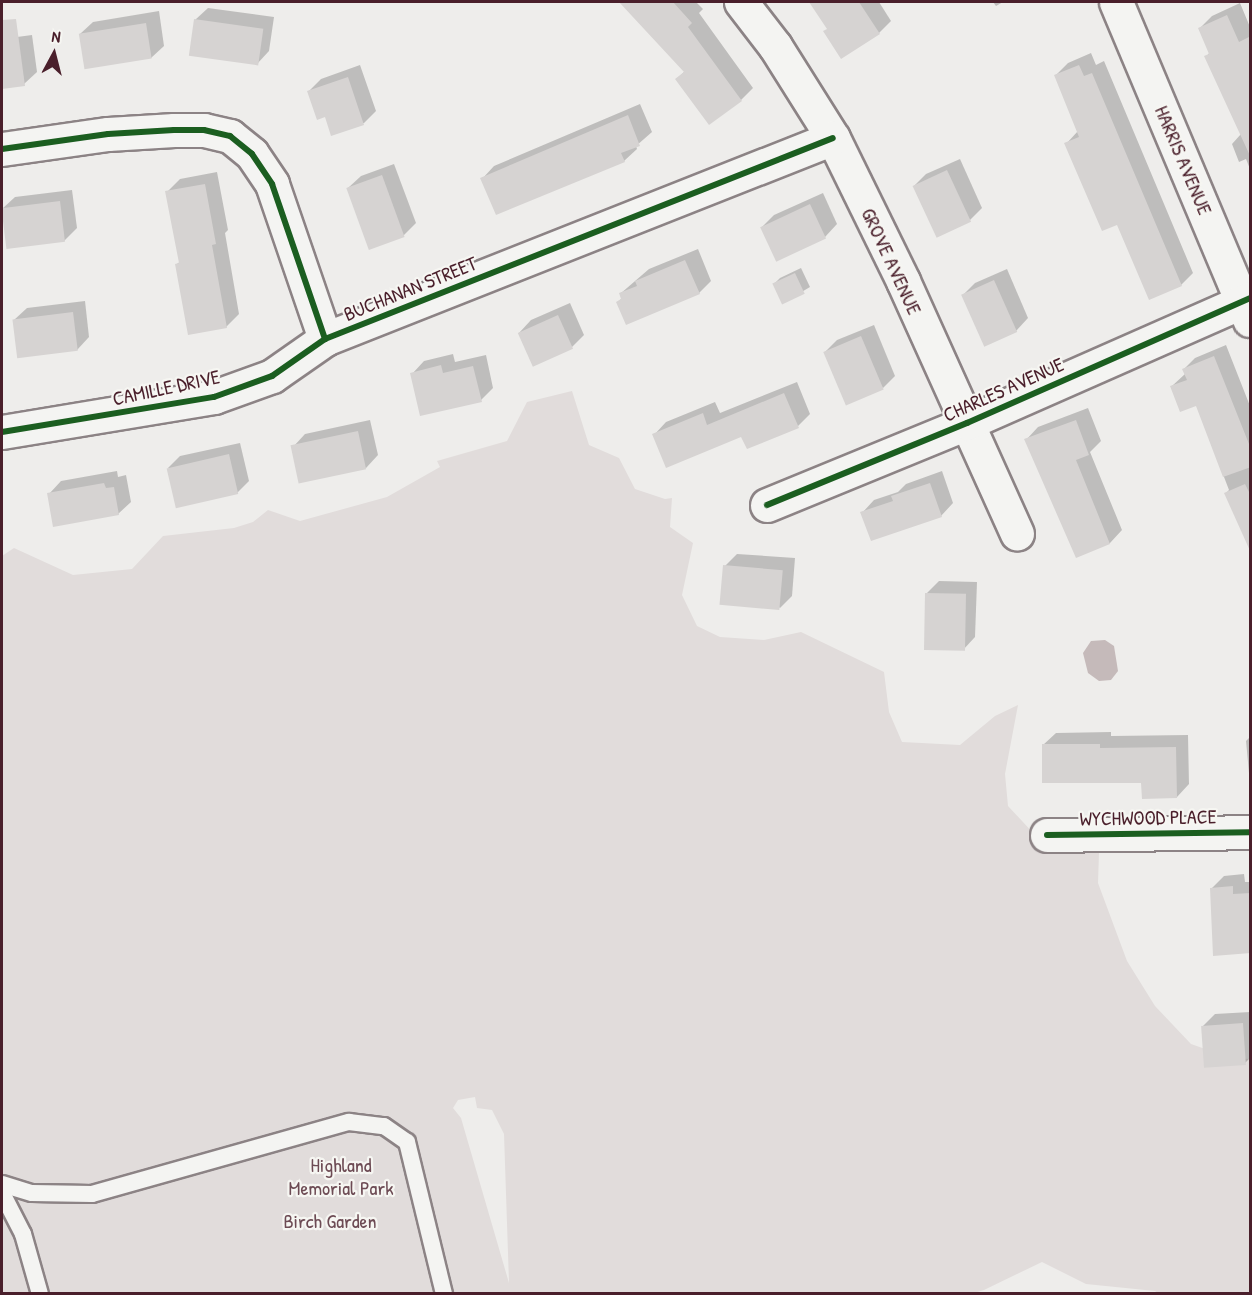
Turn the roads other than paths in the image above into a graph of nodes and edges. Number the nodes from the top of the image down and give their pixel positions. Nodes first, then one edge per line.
1 (741, 2) edge
2 (1116, 2) edge
3 (833, 138) junction
4 (2, 149) edge
5 (1248, 306) edge
6 (325, 339) junction
7 (967, 423) junction
8 (2, 432) edge
9 (767, 505) dead end
10 (1017, 534) dead end
11 (1251, 832) edge
12 (1047, 835) dead end
13 (2, 1184) edge
14 (2, 1193) edge
15 (40, 1293) edge
16 (444, 1293) edge

1 - 3 street, GROVE AVENUE
2 - 5 street, HARRIS AVENUE
3 - 6 street, BUCHANAN STREET
3 - 7 street, GROVE AVENUE
4 - 6 street, BUCHANAN STREET
5 - 7 street, CHARLES AVENUE
6 - 8 street, CAMILLE DRIVE
7 - 9 street, CHARLES AVENUE
7 - 10 street, GROVE AVENUE
11 - 12 street, WYCHWOOD PLACE
13 - 16 lane
14 - 15 lane

